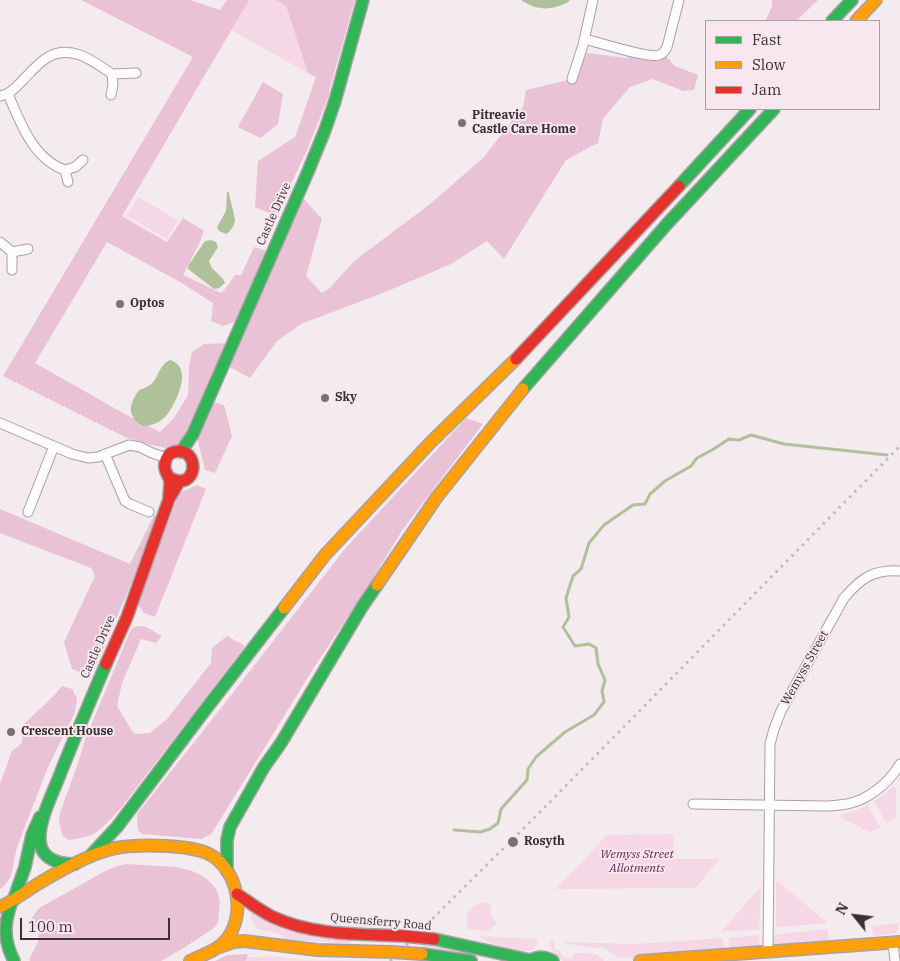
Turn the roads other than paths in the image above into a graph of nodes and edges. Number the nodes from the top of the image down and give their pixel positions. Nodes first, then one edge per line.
1 (363, 0) edge
2 (593, 0) edge
3 (679, 0) edge
4 (852, 0) edge
5 (876, 0) edge
6 (833, 20) edge
7 (857, 20) edge
8 (584, 39) junction
9 (136, 73) dead end
10 (112, 74) junction
11 (572, 79) dead end
12 (4, 95) edge
13 (111, 95) dead end
14 (749, 110) edge
15 (773, 110) edge
16 (83, 160) dead end
17 (65, 170) junction
18 (68, 182) dead end
19 (0, 242) edge
20 (28, 249) dead end
21 (12, 252) junction
22 (12, 270) dead end
23 (0, 424) edge
24 (54, 446) junction
25 (105, 454) junction
26 (185, 454) junction
27 (165, 461) junction
28 (174, 480) junction
29 (28, 512) dead end
30 (149, 512) dead end
31 (900, 571) edge
32 (900, 764) edge
33 (693, 804) dead end
34 (48, 805) junction
35 (769, 806) junction
36 (91, 855) junction
37 (75, 864) junction
38 (228, 871) junction
39 (237, 894) junction
40 (13, 901) junction
41 (0, 907) edge
42 (897, 942) edge
43 (214, 949) junction
44 (768, 952) junction
45 (0, 954) edge
46 (529, 960) edge
47 (8, 961) edge
48 (14, 961) edge
49 (190, 961) edge
50 (471, 961) edge
51 (552, 961) edge
52 (640, 961) edge
53 (894, 961) edge

1 - 26 main road, Castle Drive
2 - 8 street
3 - 8 street
4 - 6 main road
5 - 7 main road
8 - 11 street
9 - 10 street
10 - 12 street
10 - 13 street
12 - 17 street
14 - 36 main road
15 - 38 main road
16 - 17 street
17 - 18 street
19 - 21 street
20 - 21 street
21 - 22 street
23 - 24 street
24 - 25 street
24 - 29 street
25 - 27 street
25 - 30 street
26 - 27 main road
26 - 28 main road, Castle Drive
27 - 28 main road
28 - 34 main road, Castle Drive
31 - 35 street, Wemyss Street
32 - 35 street
33 - 35 street
34 - 37 main road, Castle Drive
34 - 40 main road, Castle Drive
35 - 44 street, Wemyss Street
36 - 37 main road
36 - 38 main road
37 - 40 main road
38 - 39 main road
39 - 43 main road
39 - 46 main road, Queensferry Road, bridge
40 - 41 main road
40 - 48 main road, Castle Drive
42 - 44 main road
42 - 53 street
43 - 49 main road
43 - 50 main road, bridge
44 - 52 main road
45 - 47 main road
46 - 51 main road, Queensferry Road

